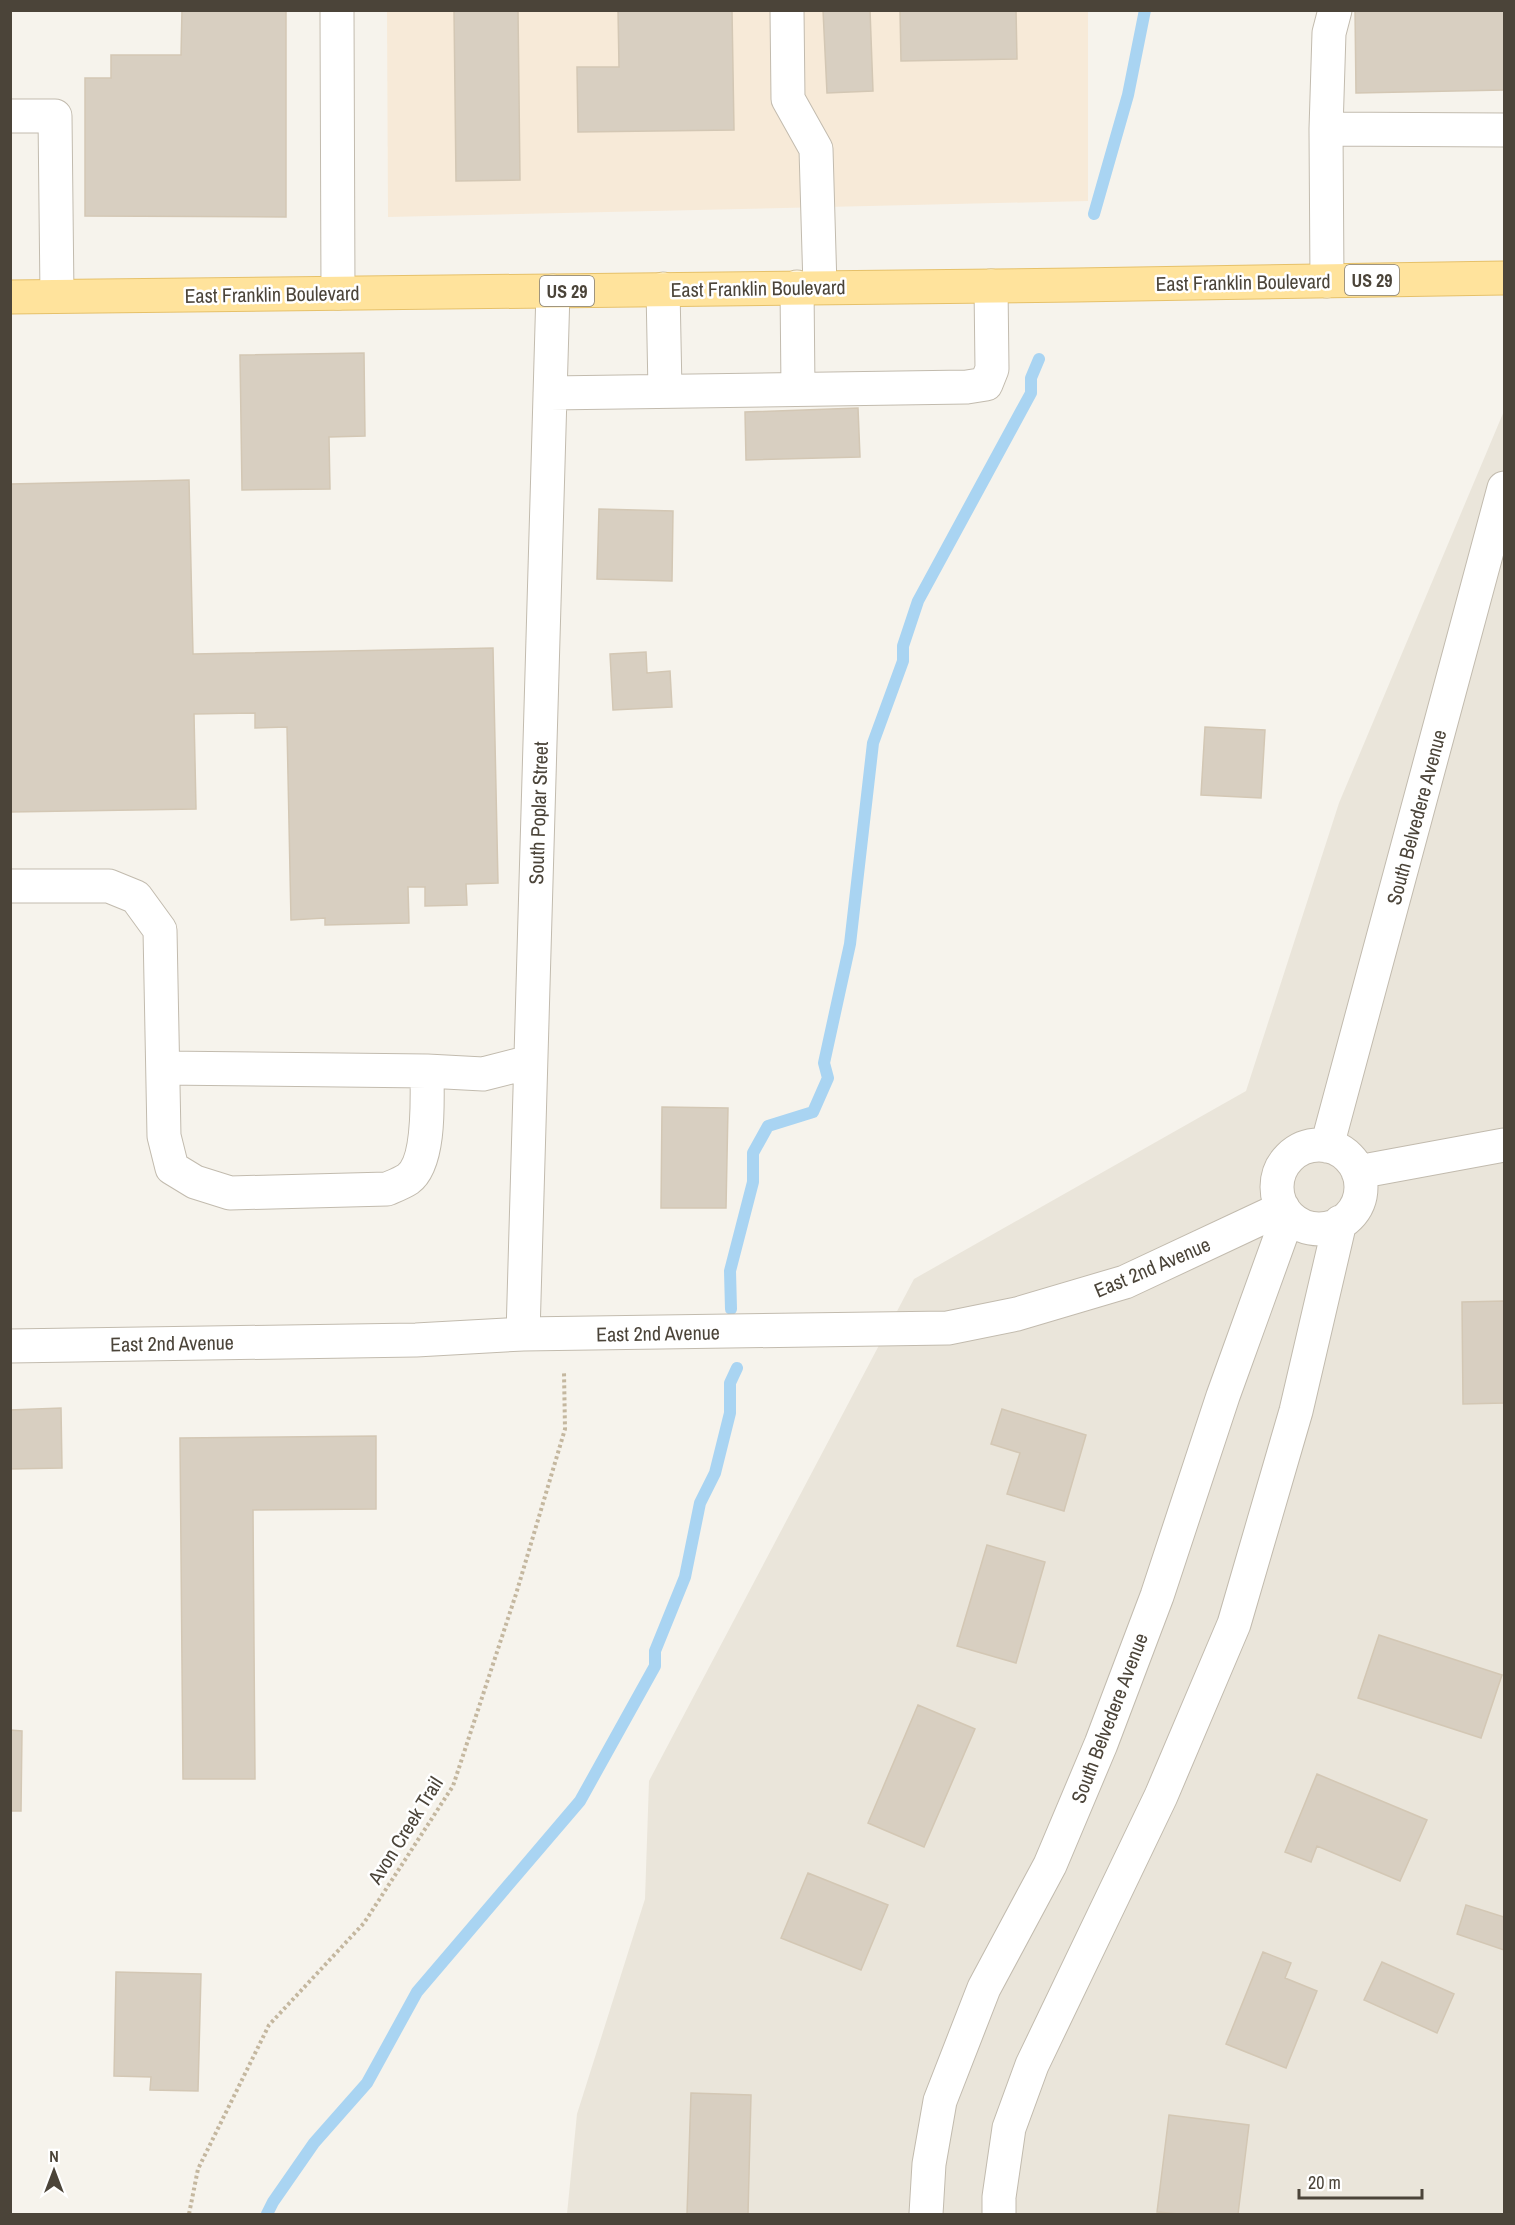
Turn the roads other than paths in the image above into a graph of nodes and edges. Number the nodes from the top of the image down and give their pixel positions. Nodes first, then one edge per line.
1 (338, 10) edge
2 (787, 10) edge
3 (1335, 10) edge
4 (10, 116) edge
5 (1326, 129) junction
6 (1504, 130) edge
7 (1504, 278) edge
8 (1328, 281) junction
9 (991, 286) junction
10 (808, 287) junction
11 (663, 289) junction
12 (553, 291) junction
13 (338, 293) junction
14 (57, 296) junction
15 (10, 297) edge
16 (798, 389) junction
17 (664, 391) junction
18 (550, 393) junction
19 (1504, 488) edge
20 (10, 886) edge
21 (530, 1062) junction
22 (162, 1068) junction
23 (427, 1071) junction
24 (1504, 1145) edge
25 (1328, 1146) junction
26 (1358, 1172) junction
27 (1286, 1212) junction
28 (1340, 1222) junction
29 (523, 1334) junction
30 (10, 1346) edge
31 (926, 2214) edge
32 (999, 2214) edge

1 - 13 street
2 - 10 street
3 - 5 street
4 - 14 street
5 - 6 street
5 - 8 street
7 - 8 main road, East Franklin Boulevard / US 29
8 - 9 main road, East Franklin Boulevard / US 29
9 - 10 main road, East Franklin Boulevard / US 29
9 - 16 street
10 - 11 main road, East Franklin Boulevard / US 29
10 - 16 street
11 - 12 main road, East Franklin Boulevard / US 29
11 - 17 street
12 - 13 main road, East Franklin Boulevard / US 29
12 - 18 street, South Poplar Street
13 - 14 main road, East Franklin Boulevard / US 29
14 - 15 main road, East Franklin Boulevard / US 29
16 - 17 street
17 - 18 street
18 - 21 street, South Poplar Street
19 - 25 street, South Belvedere Avenue
20 - 22 street
21 - 23 street
21 - 29 street, South Poplar Street
22 - 23 street
22 - 23 street
24 - 26 street
25 - 26 street
25 - 27 street
26 - 28 street
27 - 28 street
27 - 29 street, East 2nd Avenue
27 - 31 street, South Belvedere Avenue
28 - 32 street
29 - 30 street, East 2nd Avenue

